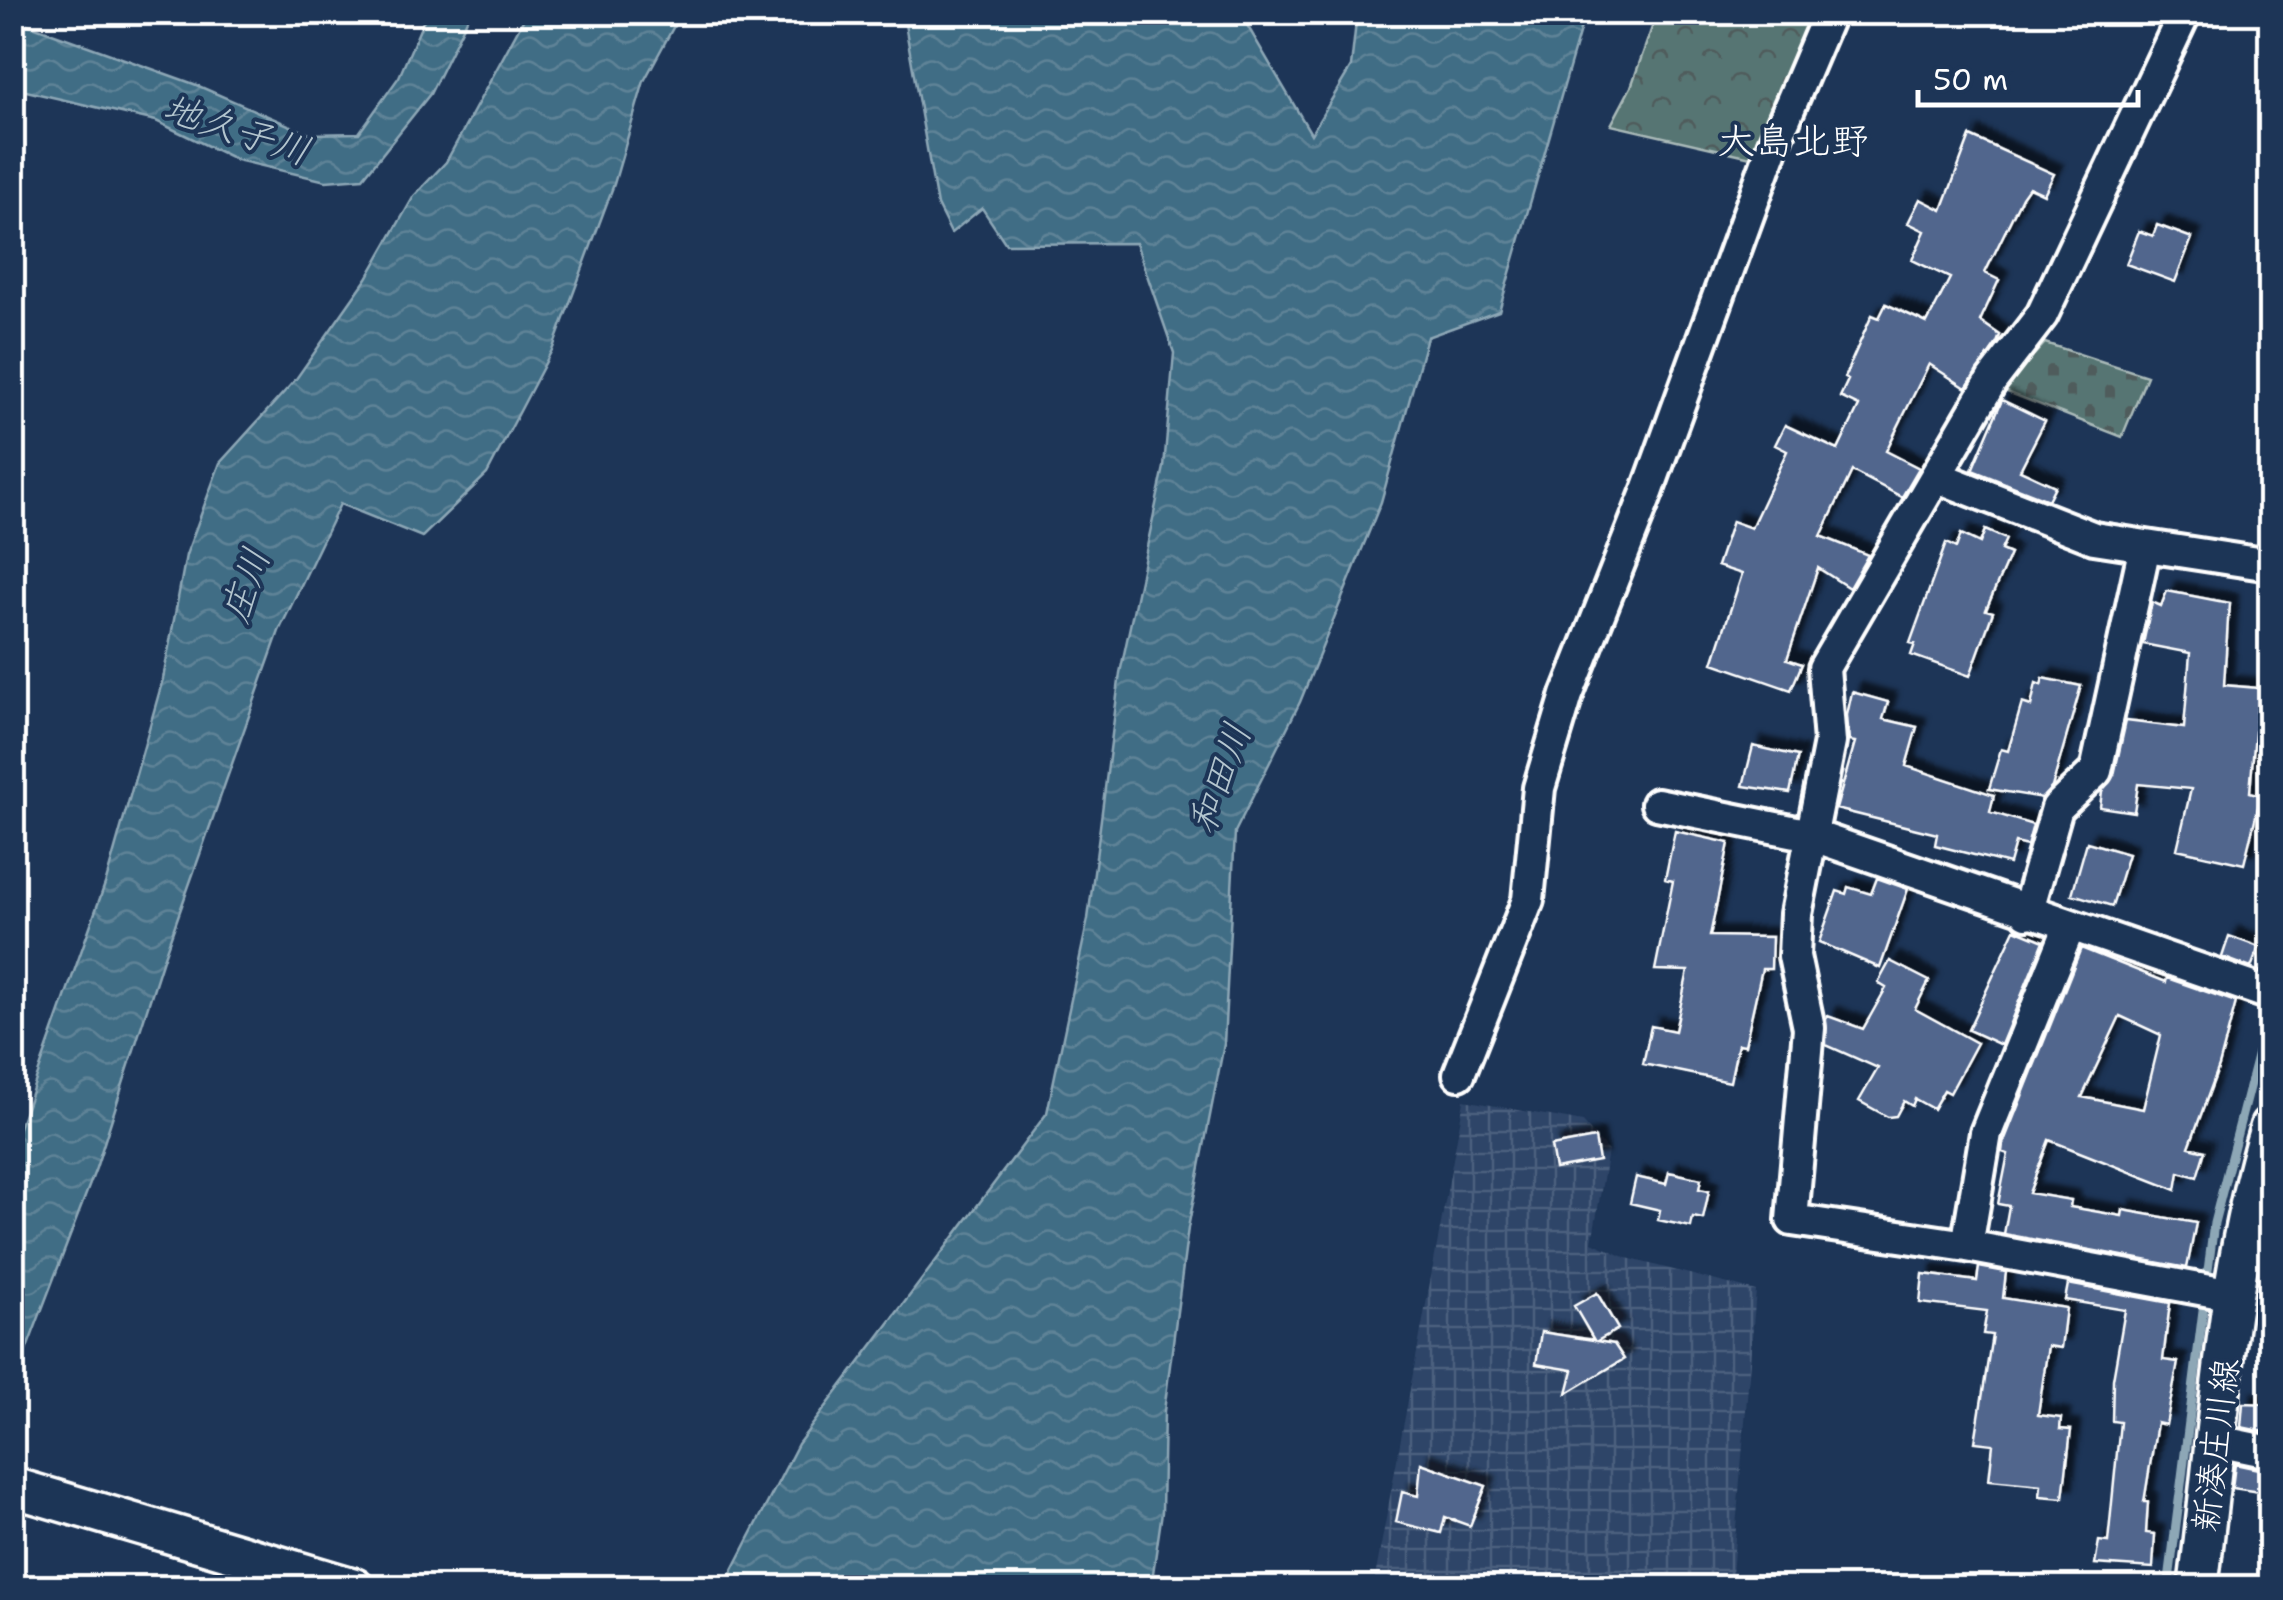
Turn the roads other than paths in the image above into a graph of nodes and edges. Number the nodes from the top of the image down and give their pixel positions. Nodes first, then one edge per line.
1 (1830, 12) edge
2 (2186, 12) edge
3 (1938, 477) junction
4 (2145, 546) junction
5 (2270, 565) edge
6 (1657, 804) dead end
7 (1812, 835) junction
8 (2027, 912) junction
9 (2069, 928) junction
10 (2270, 994) edge
11 (1460, 1074) dead end
12 (2270, 1127) edge
13 (1967, 1246) junction
14 (2232, 1295) junction
15 (2217, 1441) junction
16 (2270, 1452) edge
17 (12, 1487) edge
18 (354, 1588) edge
19 (2198, 1588) edge

1 - 11 street
2 - 3 street
3 - 4 street
3 - 7 street
4 - 5 street
4 - 8 street
6 - 7 street
7 - 8 street
7 - 13 street
8 - 9 street
9 - 10 street
9 - 13 street
12 - 14 main road, 新湊庄川線
13 - 14 street
14 - 15 main road, 新湊庄川線
15 - 16 street
15 - 19 main road, 新湊庄川線
17 - 18 main road

